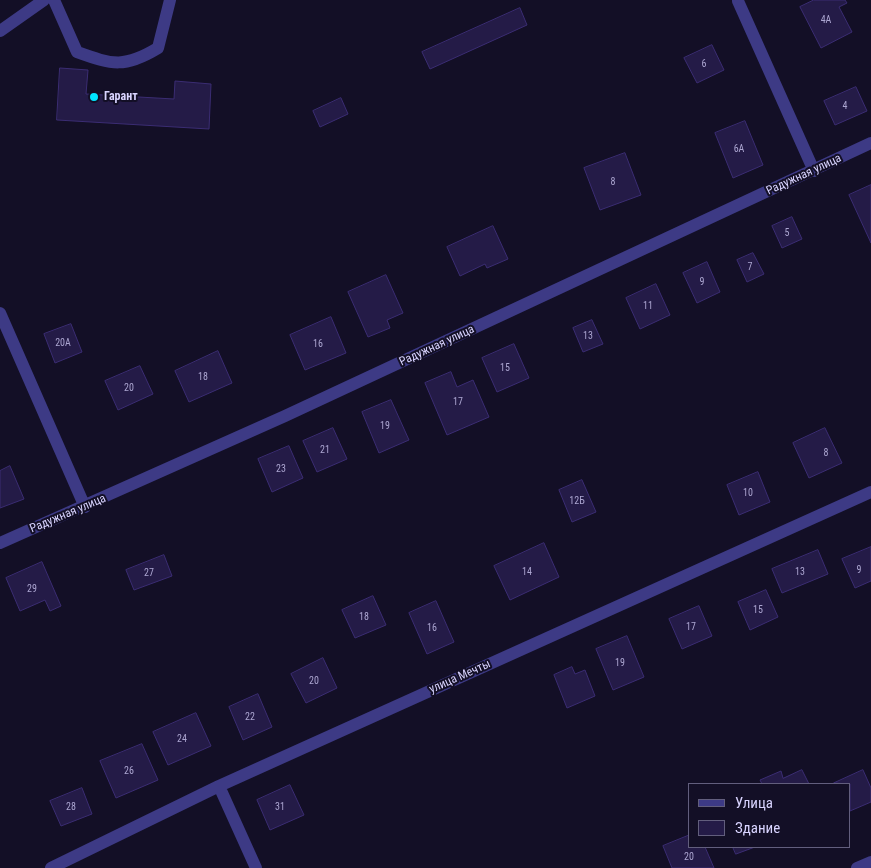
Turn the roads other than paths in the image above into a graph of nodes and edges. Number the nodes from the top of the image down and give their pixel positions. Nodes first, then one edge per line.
1 (44, 0) edge
2 (54, 0) edge
3 (170, 0) edge
4 (738, 1) dead end
5 (0, 31) edge
6 (871, 143) edge
7 (814, 171) junction
8 (0, 313) edge
9 (871, 492) edge
10 (85, 507) junction
11 (0, 543) edge
12 (219, 786) junction
13 (871, 862) edge
14 (51, 868) edge
15 (256, 868) edge
16 (857, 868) edge

1 - 5 street
2 - 3 street
4 - 7 street
6 - 7 street, Радужная улица
7 - 10 street, Радужная улица
8 - 10 street
9 - 12 street, улица Мечты
10 - 11 street, Радужная улица
12 - 14 street, улица Мечты
12 - 15 street
13 - 16 street

